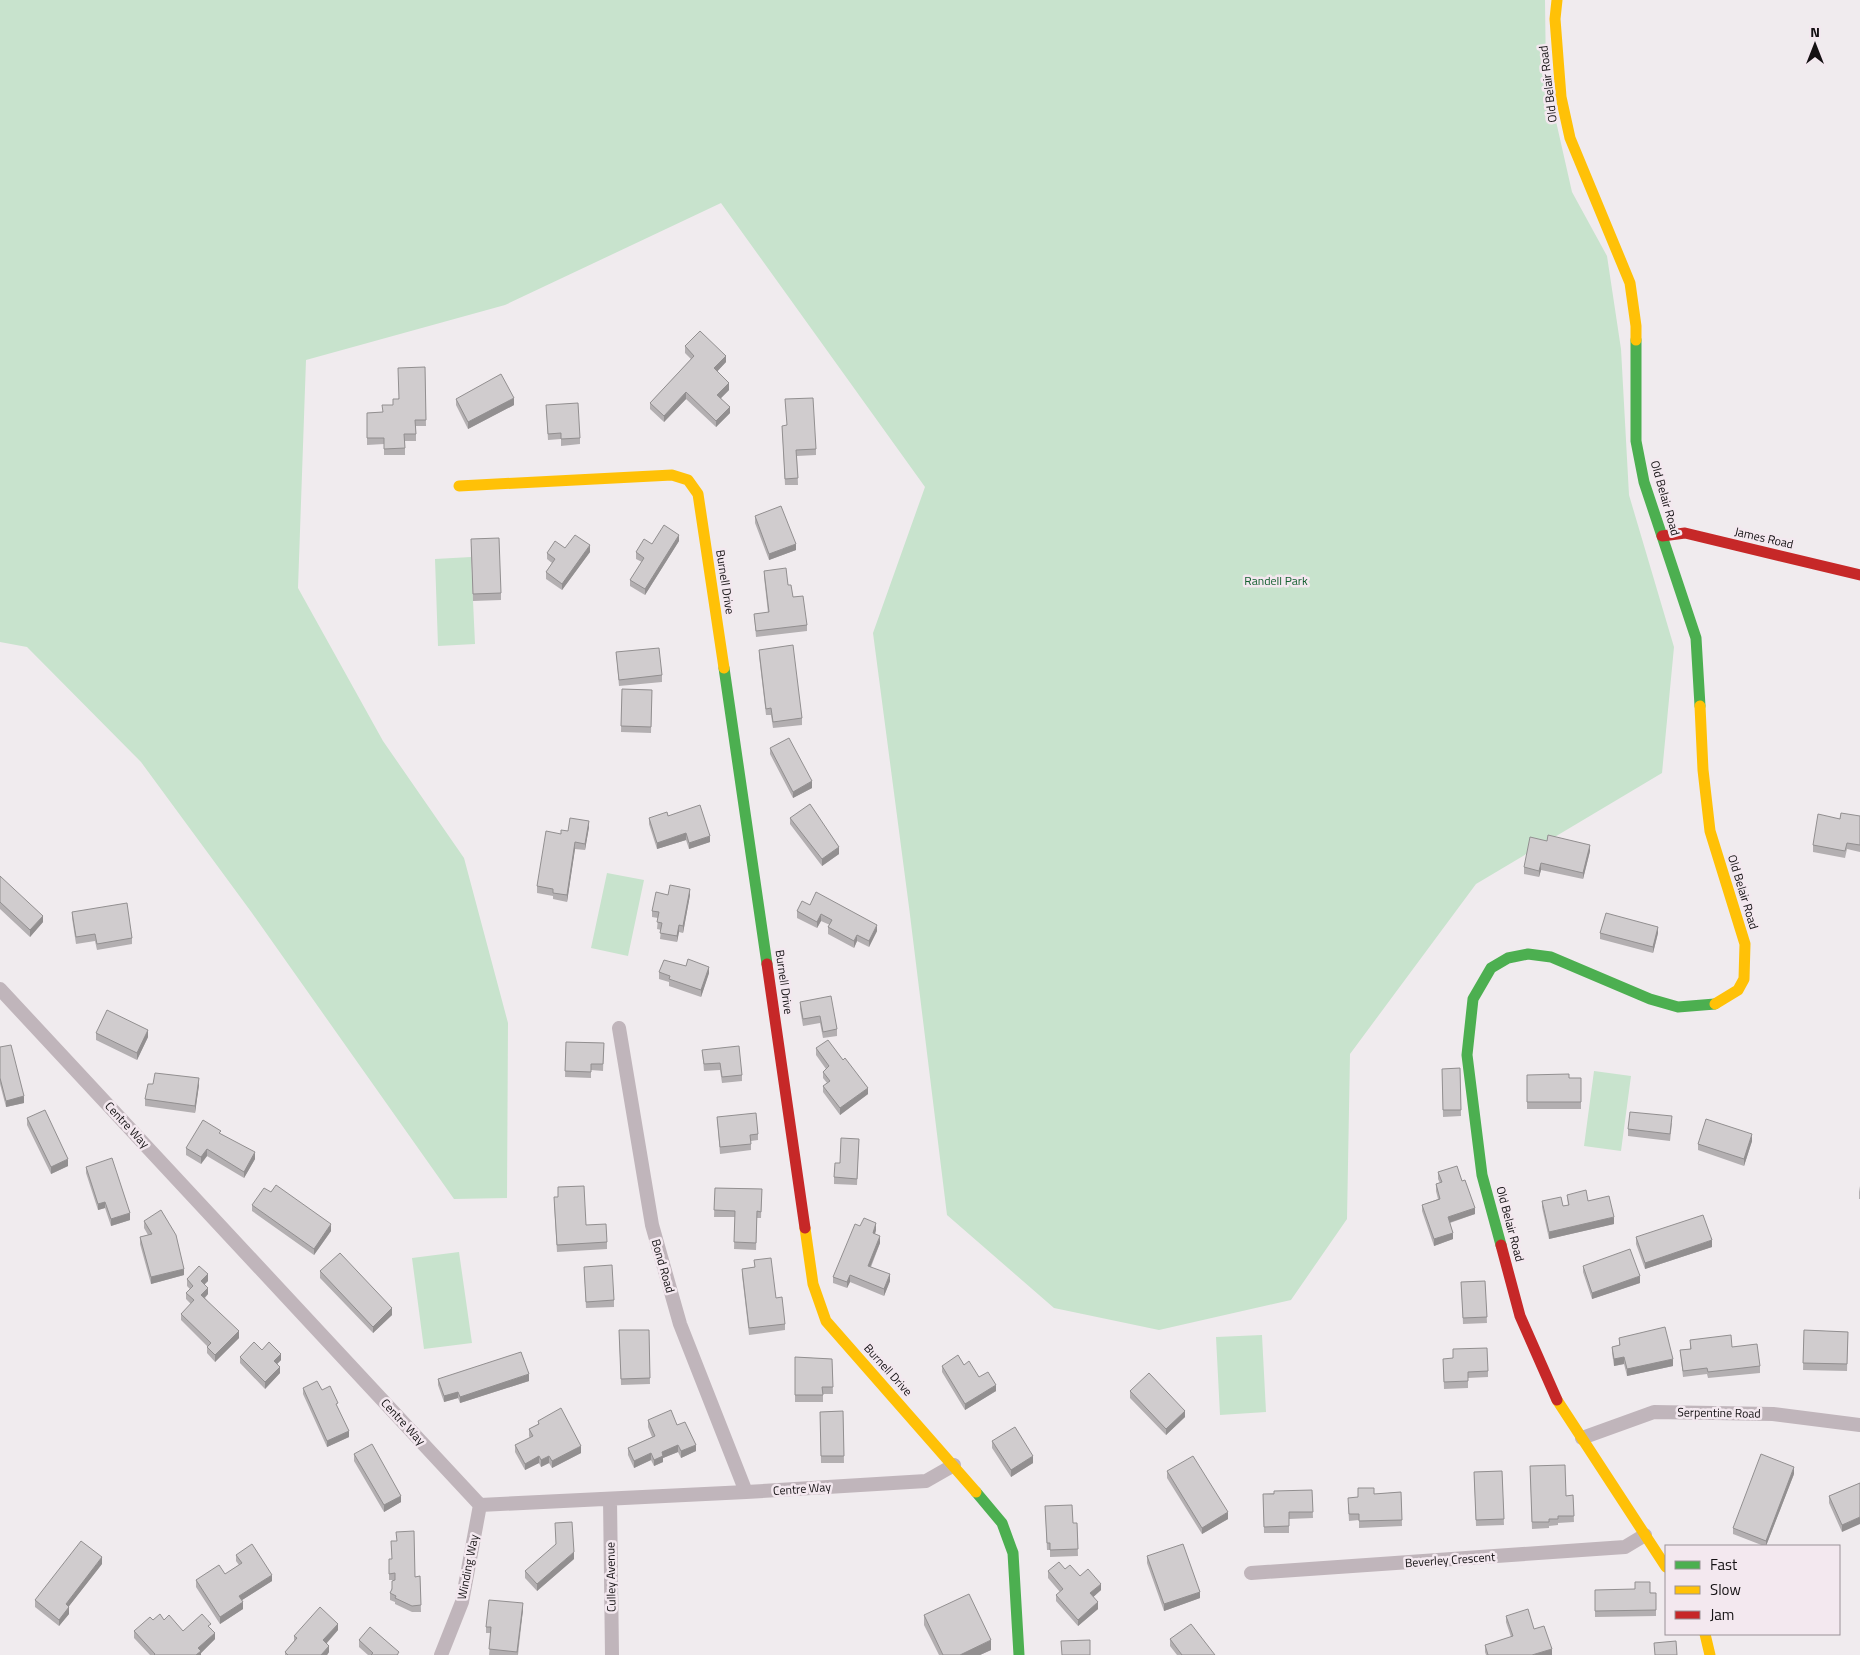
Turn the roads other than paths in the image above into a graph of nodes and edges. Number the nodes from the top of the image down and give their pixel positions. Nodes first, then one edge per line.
1 (1557, 0) edge
2 (459, 486) dead end
3 (1662, 536) junction
4 (1860, 575) edge
5 (0, 988) edge
6 (619, 1028) dead end
7 (1860, 1425) edge
8 (1582, 1438) junction
9 (954, 1465) junction
10 (746, 1492) junction
11 (610, 1499) junction
12 (480, 1505) junction
13 (1645, 1535) junction
14 (1665, 1566) edge
15 (1251, 1573) dead end
16 (1705, 1635) edge
17 (441, 1655) edge
18 (612, 1655) edge
19 (1019, 1655) edge
20 (1710, 1655) edge

1 - 3 main road, Old Belair Road
2 - 9 main road, Burnell Drive
3 - 4 main road, James Road
3 - 8 main road, Old Belair Road
5 - 12 street, Centre Way
6 - 10 street, Bond Road
7 - 8 street, Serpentine Road
8 - 13 main road, Old Belair Road
9 - 10 street, Centre Way
9 - 19 main road, Burnell Drive
10 - 11 street, Centre Way
11 - 12 street, Centre Way
11 - 18 street, Culley Avenue
12 - 17 street, Winding Way
13 - 14 main road, Old Belair Road
13 - 15 street, Beverley Crescent
16 - 20 main road

